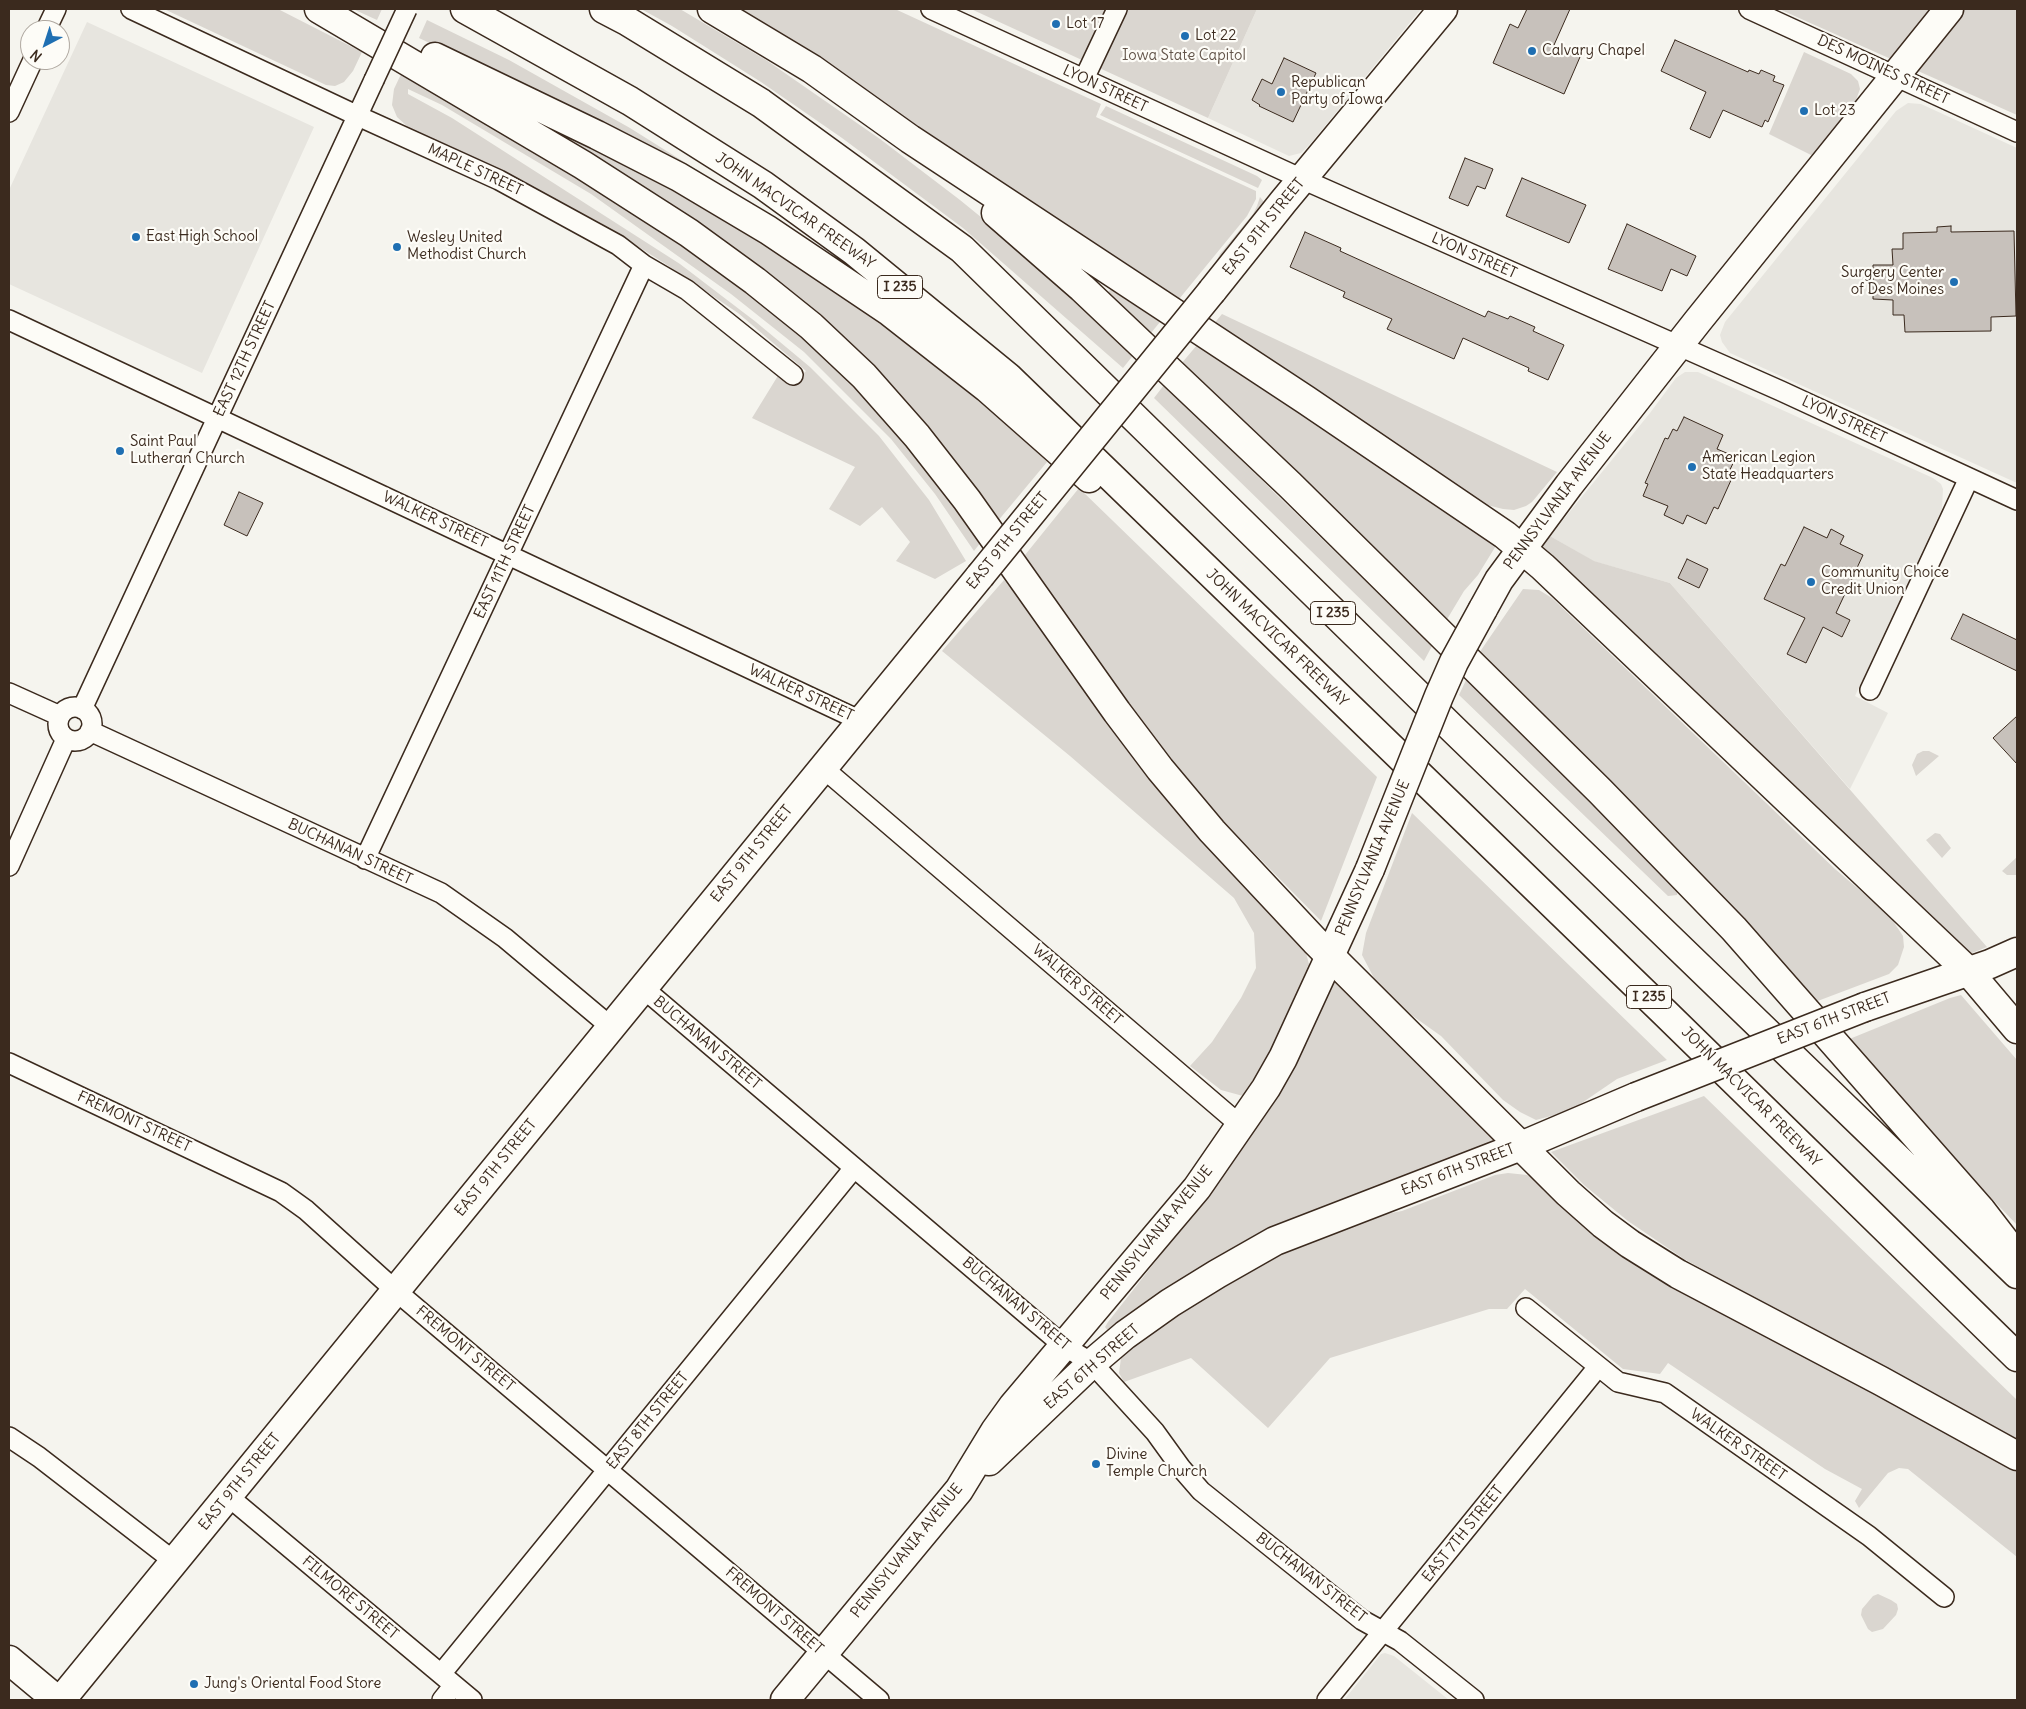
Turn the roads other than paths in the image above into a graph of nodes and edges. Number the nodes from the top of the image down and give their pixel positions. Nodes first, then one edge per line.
1 (131, 9) edge
2 (319, 9) edge
3 (333, 9) edge
4 (408, 9) edge
5 (465, 9) edge
6 (604, 9) edge
7 (712, 9) edge
8 (931, 9) edge
9 (1117, 9) edge
10 (1443, 9) edge
11 (1749, 9) edge
12 (1949, 9) edge
13 (28, 70) edge
14 (1896, 76) junction
15 (1084, 80) junction
16 (9, 112) edge
17 (358, 116) junction
18 (2017, 132) edge
19 (910, 140) junction
20 (1302, 180) junction
21 (644, 265) junction
22 (9, 320) edge
23 (1678, 346) junction
24 (793, 375) dead end
25 (218, 418) junction
26 (1969, 478) junction
27 (2017, 500) edge
28 (1521, 548) junction
29 (508, 555) junction
30 (1278, 640) junction
31 (1870, 690) dead end
32 (9, 693) edge
33 (82, 709) junction
34 (60, 716) junction
35 (861, 720) junction
36 (90, 731) junction
37 (66, 739) junction
38 (823, 768) junction
39 (365, 859) junction
40 (9, 866) edge
41 (2017, 952) edge
42 (1331, 956) junction
43 (1968, 971) junction
44 (643, 988) junction
45 (611, 1027) junction
46 (2017, 1029) edge
47 (9, 1063) edge
48 (1240, 1125) junction
49 (1521, 1146) junction
50 (854, 1168) junction
51 (2017, 1259) edge
52 (2017, 1274) edge
53 (396, 1291) junction
54 (1526, 1308) dead end
55 (1064, 1346) junction
56 (2017, 1357) edge
57 (1092, 1363) junction
58 (1598, 1367) junction
59 (9, 1437) edge
60 (2017, 1456) edge
61 (608, 1470) junction
62 (960, 1490) junction
63 (229, 1496) junction
64 (175, 1562) junction
65 (1944, 1597) dead end
66 (1383, 1632) junction
67 (824, 1653) junction
68 (9, 1660) edge
69 (448, 1680) junction
70 (57, 1700) edge
71 (61, 1700) edge
72 (442, 1700) edge
73 (472, 1700) edge
74 (785, 1700) edge
75 (879, 1700) edge
76 (1327, 1700) edge
77 (1474, 1700) edge

1 - 17 street, MAPLE STREET
2 - 42 main road
3 - 30 main road
4 - 17 street, EAST 12TH STREET, bridge
5 - 30 main road, JOHN MACVICAR FREEWAY / I 235
6 - 52 main road, I 235
7 - 19 main road
8 - 15 street, LYON STREET
9 - 15 street
10 - 20 main road, EAST 9TH STREET
11 - 14 street, DES MOINES STREET
12 - 14 main road, PENNSYLVANIA AVENUE
13 - 16 street
14 - 18 street, DES MOINES STREET
14 - 23 main road, PENNSYLVANIA AVENUE
15 - 20 street, LYON STREET
17 - 21 street, MAPLE STREET
17 - 25 street, EAST 12TH STREET
19 - 28 main road
19 - 51 main road
20 - 23 street, LYON STREET
20 - 35 main road, EAST 9TH STREET, bridge
21 - 24 street, MAPLE STREET
21 - 29 street, EAST 11TH STREET
22 - 25 street, WALKER STREET
23 - 26 street, LYON STREET
23 - 28 main road, PENNSYLVANIA AVENUE
25 - 29 street, WALKER STREET
25 - 33 street, EAST 12TH STREET
26 - 27 street, LYON STREET
26 - 31 street
28 - 42 main road, PENNSYLVANIA AVENUE, bridge
28 - 43 main road
29 - 35 street, WALKER STREET
29 - 39 street, EAST 11TH STREET
30 - 56 main road, JOHN MACVICAR FREEWAY / I 235
32 - 34 street
33 - 34 street
33 - 36 street
34 - 37 street
35 - 38 main road, EAST 9TH STREET
36 - 37 street
36 - 39 street, BUCHANAN STREET
37 - 40 street
38 - 44 main road, EAST 9TH STREET
38 - 48 street, WALKER STREET
39 - 45 street, BUCHANAN STREET
41 - 43 main road, EAST 6TH STREET
42 - 48 main road, PENNSYLVANIA AVENUE
42 - 49 main road
43 - 46 main road
43 - 49 main road, EAST 6TH STREET, bridge
44 - 45 main road, EAST 9TH STREET
44 - 50 street, BUCHANAN STREET
45 - 53 main road, EAST 9TH STREET
47 - 53 street, FREMONT STREET
48 - 55 main road, PENNSYLVANIA AVENUE
49 - 57 main road, EAST 6TH STREET
49 - 60 main road
50 - 55 street, BUCHANAN STREET
50 - 61 street, EAST 8TH STREET
53 - 61 street, FREMONT STREET
53 - 63 main road, EAST 9TH STREET
54 - 58 street, WALKER STREET
55 - 57 street, BUCHANAN STREET
55 - 62 main road, PENNSYLVANIA AVENUE
57 - 62 main road, EAST 6TH STREET
57 - 66 street, BUCHANAN STREET
58 - 65 street, WALKER STREET
58 - 66 street, EAST 7TH STREET
59 - 64 street
61 - 67 street, FREMONT STREET
61 - 69 street, EAST 8TH STREET
62 - 67 main road, PENNSYLVANIA AVENUE
63 - 64 main road, EAST 9TH STREET
63 - 69 street, FILMORE STREET
64 - 71 main road, EAST 9TH STREET
66 - 76 street, EAST 7TH STREET
66 - 77 street, BUCHANAN STREET
67 - 74 main road, PENNSYLVANIA AVENUE
67 - 75 street, FREMONT STREET
68 - 70 main road
69 - 72 street, EAST 8TH STREET
69 - 73 street, FILMORE STREET

